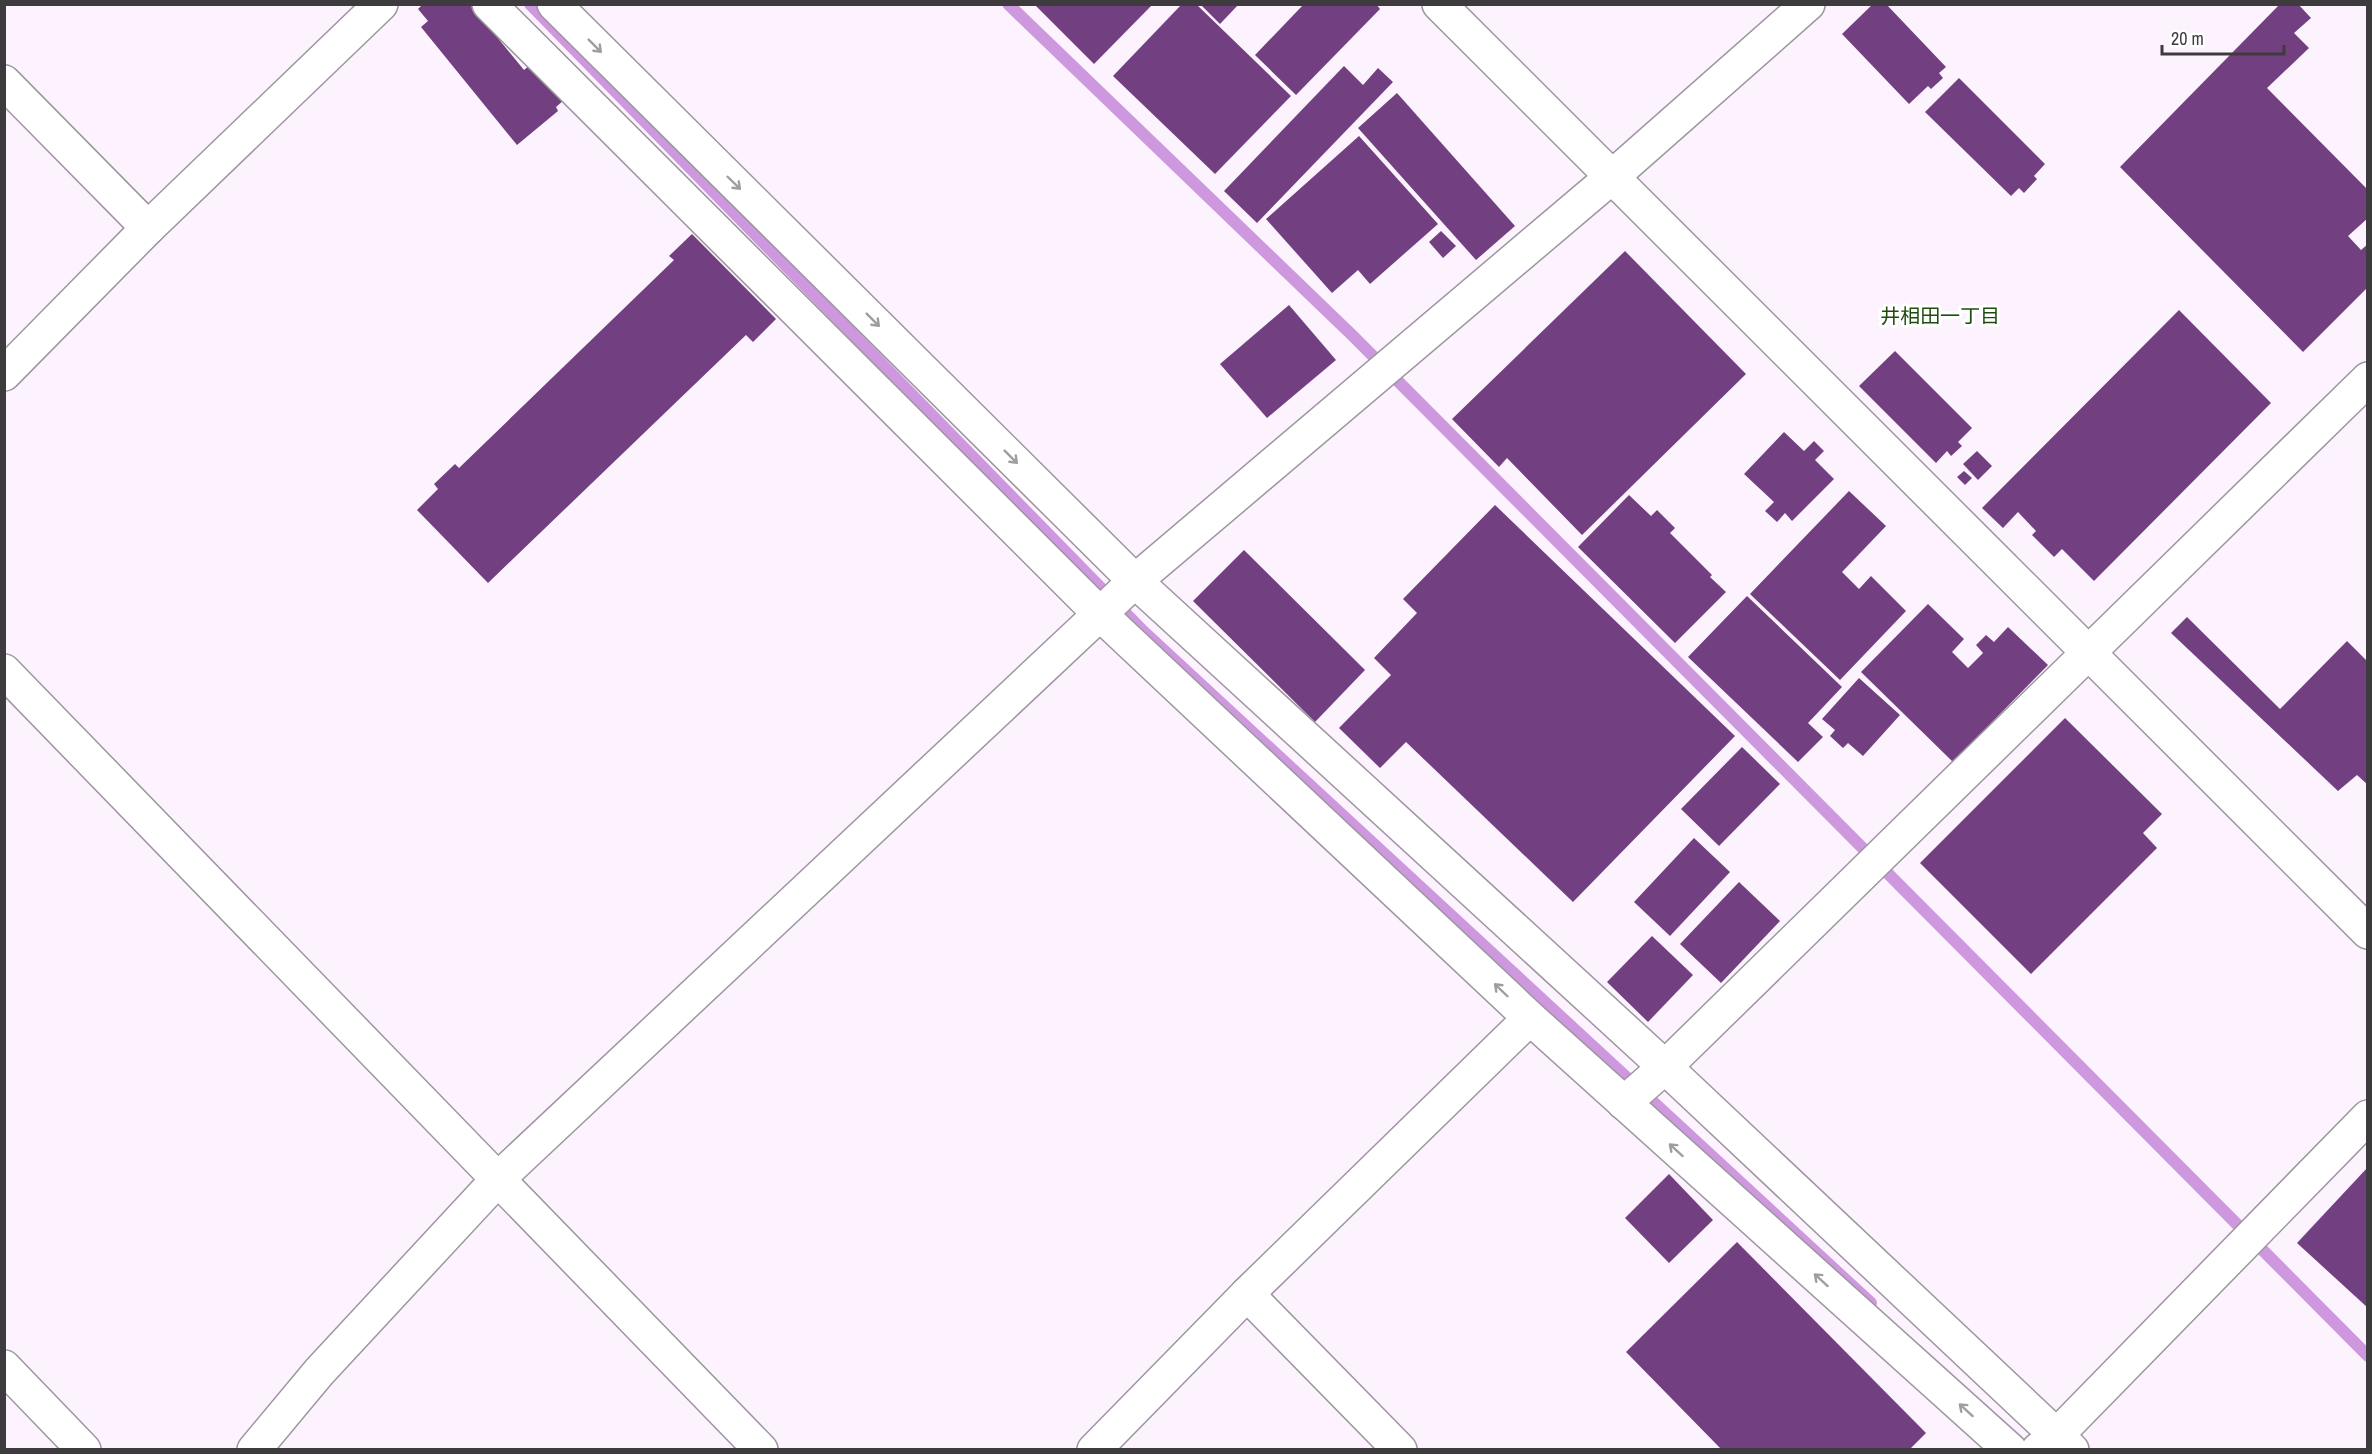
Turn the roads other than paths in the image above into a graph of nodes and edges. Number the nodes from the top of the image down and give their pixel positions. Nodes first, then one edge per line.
1 (381, 4) edge
2 (489, 4) edge
3 (554, 4) edge
4 (1439, 4) edge
5 (1808, 4) edge
6 (4, 82) edge
7 (1613, 176) junction
8 (148, 228) junction
9 (4, 374) edge
10 (2367, 379) edge
11 (1135, 580) junction
12 (1100, 614) junction
13 (2088, 653) junction
14 (4, 671) edge
15 (2367, 932) edge
16 (1530, 1018) junction
17 (1665, 1067) junction
18 (1624, 1103) junction
19 (2367, 1118) edge
20 (499, 1178) junction
21 (1247, 1293) junction
22 (11, 1386) edge
23 (2056, 1444) edge
24 (84, 1449) edge
25 (254, 1449) edge
26 (761, 1449) edge
27 (1094, 1449) edge
28 (1400, 1449) edge
29 (2010, 1449) edge

1 - 8 street
2 - 12 street
3 -> 11 street
4 - 7 street
5 - 7 street
6 - 8 street
7 - 11 street
7 - 13 street
8 - 9 street
10 - 13 street
11 - 12 street
11 - 17 street
16 -> 12 street
12 - 20 street
13 - 15 street
13 - 17 street
14 - 20 street
16 - 18 street
16 - 21 street
17 - 18 street
17 - 23 street
29 -> 18 street
19 - 23 street
20 - 25 street
20 - 26 street
21 - 27 street
21 - 28 street
22 - 24 street

